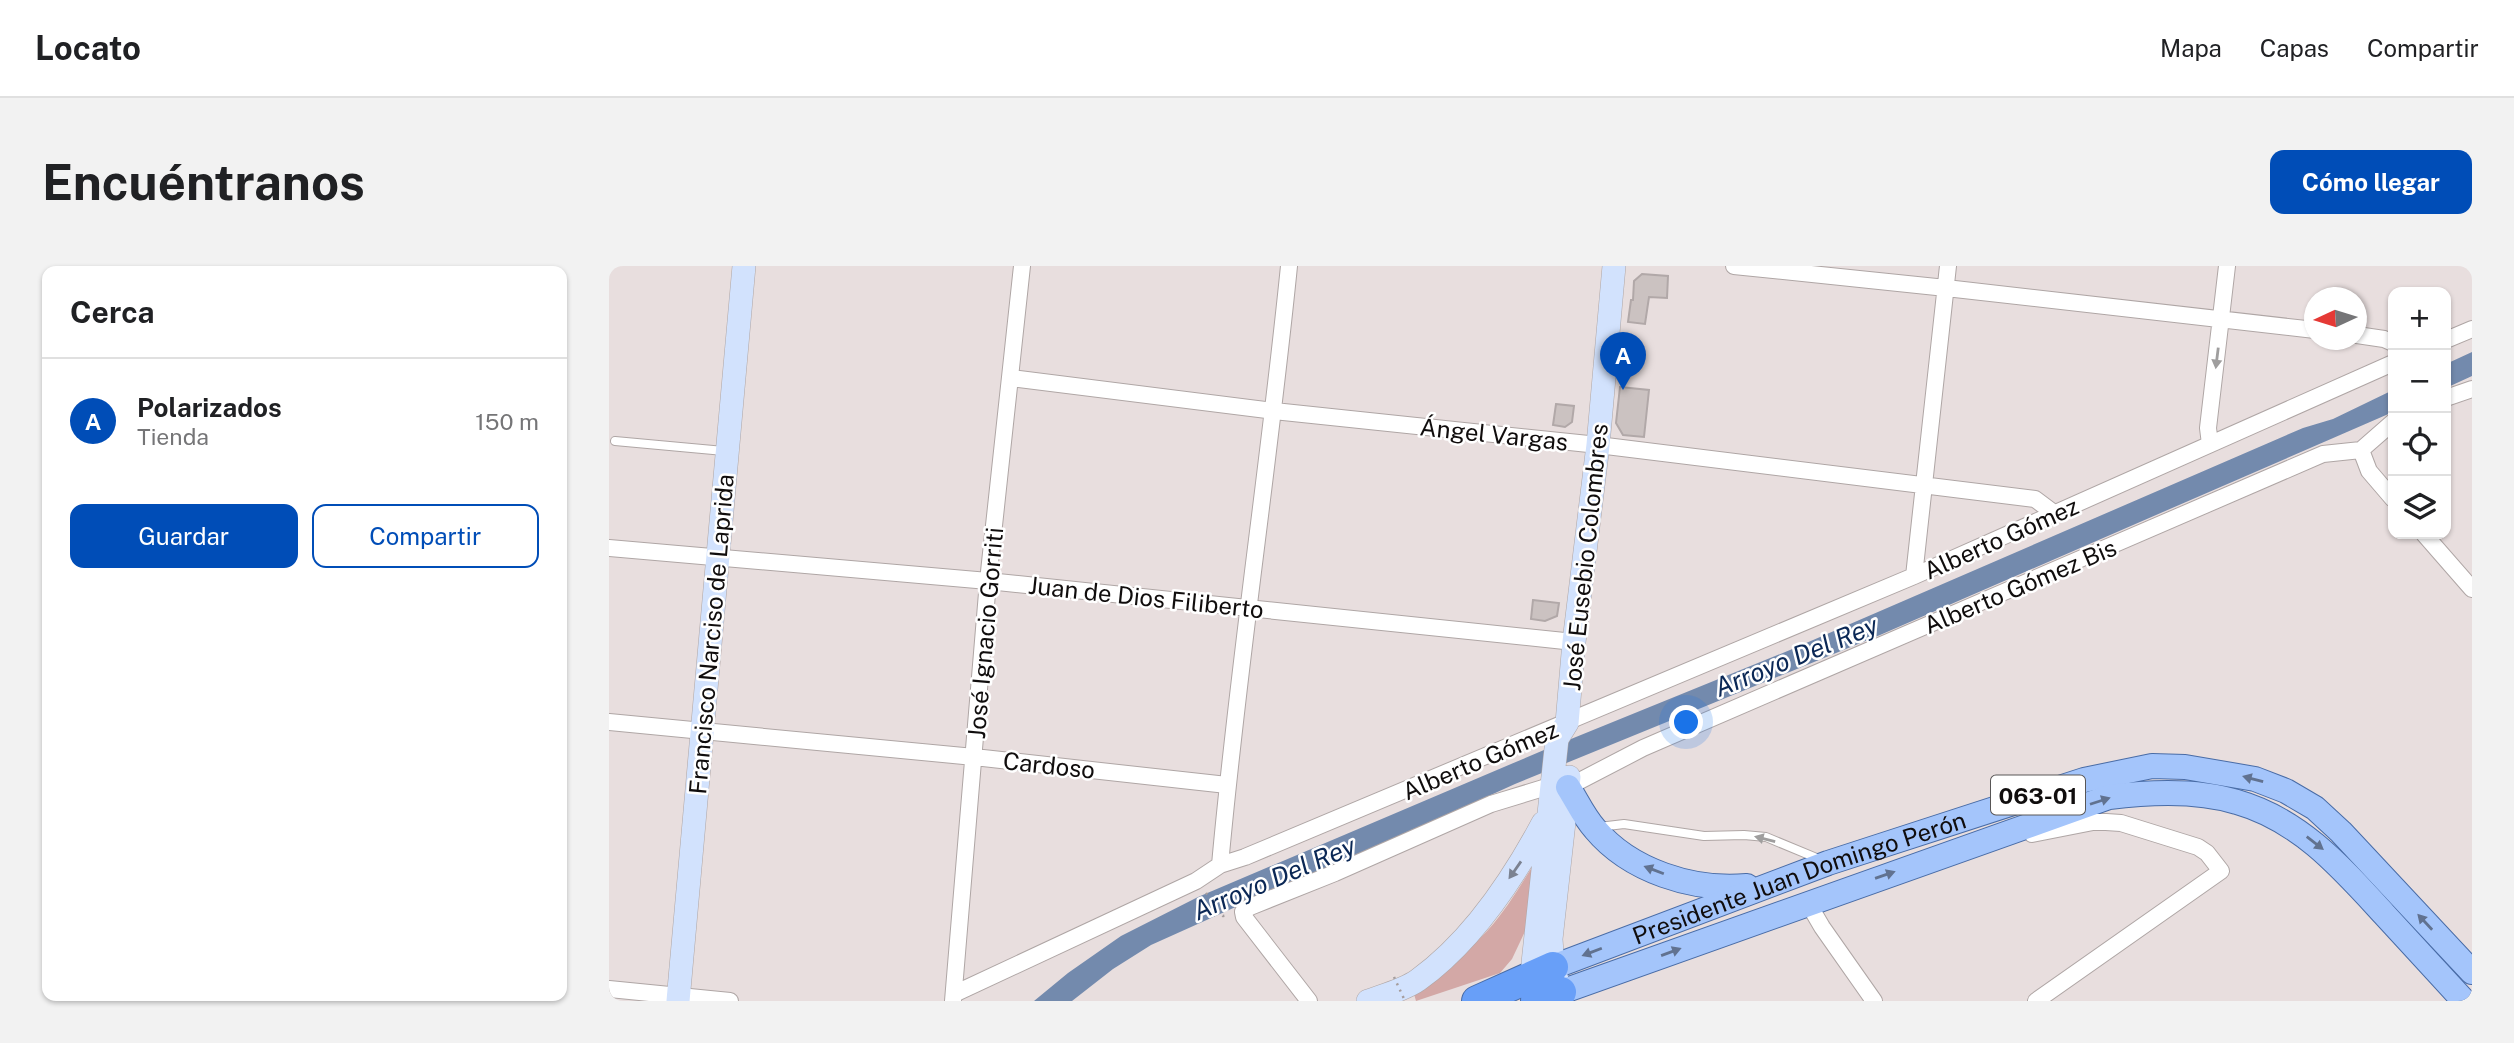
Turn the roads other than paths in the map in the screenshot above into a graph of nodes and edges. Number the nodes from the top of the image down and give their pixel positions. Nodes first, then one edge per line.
1 (744, 266) edge
2 (1022, 266) edge
3 (1289, 266) edge
4 (1614, 266) edge
5 (1734, 266) edge
6 (1948, 266) edge
7 (2227, 266) edge
8 (1946, 288) junction
9 (2221, 319) junction
10 (2304, 329) edge
11 (2472, 329) edge
12 (2367, 336) edge
13 (2451, 338) edge
14 (2388, 341) edge
15 (2388, 365) edge
16 (1011, 378) junction
17 (2472, 389) edge
18 (2451, 396) edge
19 (1274, 411) junction
20 (2388, 426) edge
21 (615, 441) dead end
22 (2210, 444) junction
23 (1598, 446) junction
24 (2361, 450) junction
25 (727, 451) junction
26 (1925, 486) junction
27 (2388, 493) edge
28 (2055, 514) junction
29 (2428, 539) edge
30 (609, 548) edge
31 (717, 557) junction
32 (1914, 576) junction
33 (988, 581) junction
34 (2472, 589) edge
35 (1248, 608) junction
36 (1574, 642) junction
37 (609, 722) edge
38 (704, 730) junction
39 (1566, 731) junction
40 (974, 757) junction
41 (1561, 779) junction
42 (1227, 785) junction
43 (1549, 811) junction
44 (1594, 828) junction
45 (1961, 849) junction
46 (1828, 863) junction
47 (1220, 865) junction
48 (1768, 884) junction
49 (1808, 902) junction
50 (2469, 961) edge
51 (609, 989) edge
52 (1547, 991) edge
53 (678, 998) edge
54 (954, 998) edge
55 (730, 1001) edge
56 (1309, 1001) edge
57 (1368, 1001) edge
58 (1477, 1001) edge
59 (1874, 1001) edge
60 (2036, 1001) edge
61 (2464, 1001) edge

1 - 25 street, Francisco Narciso de Laprida
2 - 16 street, José Ignacio Gorriti
3 - 19 street
4 - 23 street, José Eusebio Colombres
5 - 8 street
6 - 8 street
7 - 9 street
8 - 9 street
8 - 26 street
9 - 10 street
9 -> 22 street
11 - 13 street
12 - 14 street
15 - 22 street, Alberto Gómez
16 - 19 street, Ángel Vargas
16 - 33 street, José Ignacio Gorriti
17 - 18 street
19 - 23 street, Ángel Vargas
19 - 35 street
20 - 24 street
21 - 25 lane
22 - 28 street, Alberto Gómez
23 - 26 street, Ángel Vargas
23 - 36 street, José Eusebio Colombres
24 - 27 street
24 - 41 street, Alberto Gómez Bis
25 - 31 street, Francisco Narciso de Laprida
26 - 28 street, Ángel Vargas
26 - 32 street
28 - 32 street, Alberto Gómez
29 - 34 street
30 - 31 street, Juan de Dios Filiberto
31 - 33 street, Juan de Dios Filiberto
31 - 38 street, Francisco Narciso de Laprida
32 - 39 street, Alberto Gómez
33 - 35 street, Juan de Dios Filiberto
33 - 40 street, José Ignacio Gorriti
35 - 36 street, Juan de Dios Filiberto
35 - 42 street
36 - 39 street, José Eusebio Colombres
37 - 38 street, Cardoso
38 - 40 street, Cardoso
38 - 53 street, Francisco Narciso de Laprida
39 - 41 street, José Eusebio Colombres
39 - 47 street, Alberto Gómez
40 - 42 street, Cardoso
40 - 54 street, José Ignacio Gorriti
41 - 43 street, José Eusebio Colombres
41 - 44 main road
41 - 52 street, José Eusebio Colombres
41 - 56 street, Alberto Gómez Bis
42 - 47 street
43 - 52 street, José Eusebio Colombres
43 -> 57 street
46 -> 44 lane
48 -> 44 main road
49 -> 45 main road, Presidente Juan Domingo Perón / 063-01
45 - 60 street
45 -> 61 main road, Presidente Juan Domingo Perón / 063-01
46 - 48 main road, Presidente Juan Domingo Perón / 063-01
50 -> 46 main road, Presidente Juan Domingo Perón / 063-01
47 - 54 street, Alberto Gómez
48 -> 52 main road, Presidente Juan Domingo Perón / 063-01
52 -> 49 main road, Presidente Juan Domingo Perón / 063-01
49 - 59 street
51 - 53 street
52 - 58 highway, 063-01
53 - 55 street

